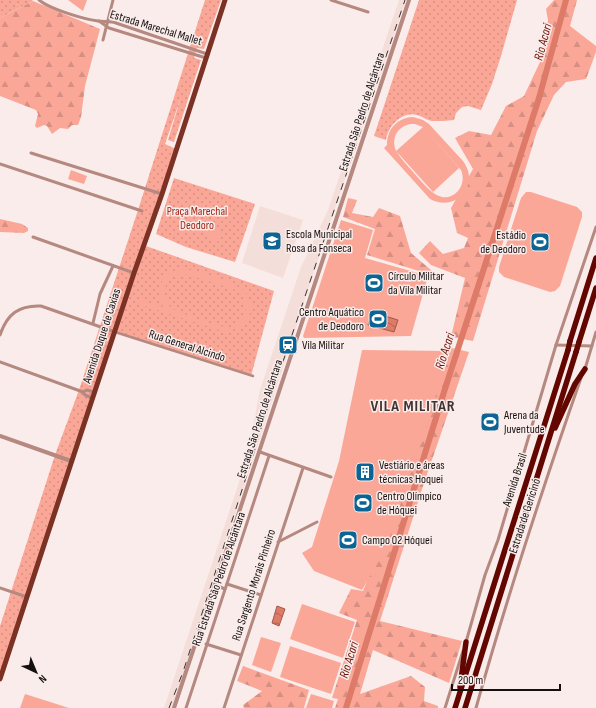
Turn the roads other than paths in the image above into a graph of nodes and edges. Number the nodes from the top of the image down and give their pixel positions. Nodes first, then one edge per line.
1 (39, 0) edge
2 (113, 0) edge
3 (225, 0) edge
4 (331, 0) edge
5 (409, 0) edge
6 (368, 12) dead end
7 (107, 21) junction
8 (99, 22) junction
9 (106, 27) junction
10 (151, 35) junction
11 (103, 40) dead end
12 (149, 40) junction
13 (207, 56) junction
14 (31, 153) dead end
15 (0, 164) edge
16 (162, 194) junction
17 (142, 211) dead end
18 (596, 228) edge
19 (33, 237) dead end
20 (596, 258) edge
21 (113, 266) junction
22 (134, 273) junction
23 (596, 288) edge
24 (93, 323) junction
25 (115, 332) junction
26 (596, 332) edge
27 (0, 335) edge
28 (556, 345) junction
29 (592, 346) junction
30 (0, 363) edge
31 (585, 369) junction
32 (253, 376) dead end
33 (83, 392) junction
34 (94, 392) junction
35 (92, 398) junction
36 (0, 436) edge
37 (548, 441) junction
38 (260, 452) junction
39 (270, 456) junction
40 (72, 461) junction
41 (302, 468) junction
42 (331, 477) dead end
43 (316, 522) dead end
44 (278, 542) junction
45 (227, 584) junction
46 (215, 585) junction
47 (0, 588) edge
48 (225, 589) junction
49 (261, 595) junction
50 (27, 597) junction
51 (466, 642) junction
52 (206, 644) junction
53 (241, 656) junction
54 (0, 680) edge
55 (459, 694) junction
56 (174, 708) edge
57 (186, 708) edge
58 (224, 708) edge
59 (445, 708) edge
60 (455, 708) edge
61 (465, 708) edge
62 (476, 708) edge

1 - 8 street, Estrada Marechal Mallet
2 - 7 street
3 - 13 main road, Avenida Duque de Caxias
4 - 6 street
5 - 38 street, Estrada São Pedro de Alcântara
7 - 8 street, Estrada Marechal Mallet
7 - 9 street
7 - 10 street, Estrada Marechal Mallet
8 - 9 street, Estrada Marechal Mallet
9 - 11 street
9 - 12 street, Estrada Marechal Mallet
10 - 12 street
10 - 13 street, Estrada Marechal Mallet
12 - 13 street, Estrada Marechal Mallet
13 - 16 main road, Avenida Duque de Caxias
14 - 16 street
15 - 17 street
16 - 22 main road, Avenida Duque de Caxias
18 - 28 street
19 - 21 street
20 - 55 highway, Avenida Brasil, bridge
21 - 22 street
21 - 24 street
22 - 25 main road, Avenida Duque de Caxias
23 - 37 highway, Avenida Brasil, bridge
24 - 25 street
24 - 27 street
25 - 32 street, Rua General Alcindo
25 - 34 main road, Avenida Duque de Caxias
26 - 29 street, Estrada de Gericinó
28 - 29 street
28 - 51 street
29 - 31 street, Estrada de Gericinó
30 - 33 street
31 - 37 highway
31 - 62 street, Estrada de Gericinó
33 - 34 street
33 - 35 street
34 - 35 main road, Avenida Duque de Caxias
35 - 40 main road, Avenida Duque de Caxias
36 - 40 street
37 - 61 highway, Avenida Brasil
38 - 39 street
38 - 46 street, Estrada São Pedro de Alcântara
39 - 41 street
39 - 45 street, Rua Estrada São Pedro de Alcântara
40 - 50 main road, Avenida Duque de Caxias
41 - 42 street
41 - 44 street, Rua Sargento Morais Pinheiro
43 - 44 street
44 - 49 street, Rua Sargento Morais Pinheiro
45 - 48 street, Rua Estrada São Pedro de Alcântara
45 - 49 street
46 - 48 street
46 - 56 street, Estrada São Pedro de Alcântara
47 - 50 street
48 - 52 street, Rua Estrada São Pedro de Alcântara
49 - 53 street, Rua Sargento Morais Pinheiro
50 - 54 main road, Avenida Duque de Caxias
51 - 55 highway
51 - 59 street
52 - 53 street
52 - 57 street, Rua Estrada São Pedro de Alcântara
53 - 58 street, Rua Sargento Morais Pinheiro
55 - 60 highway, Avenida Brasil

